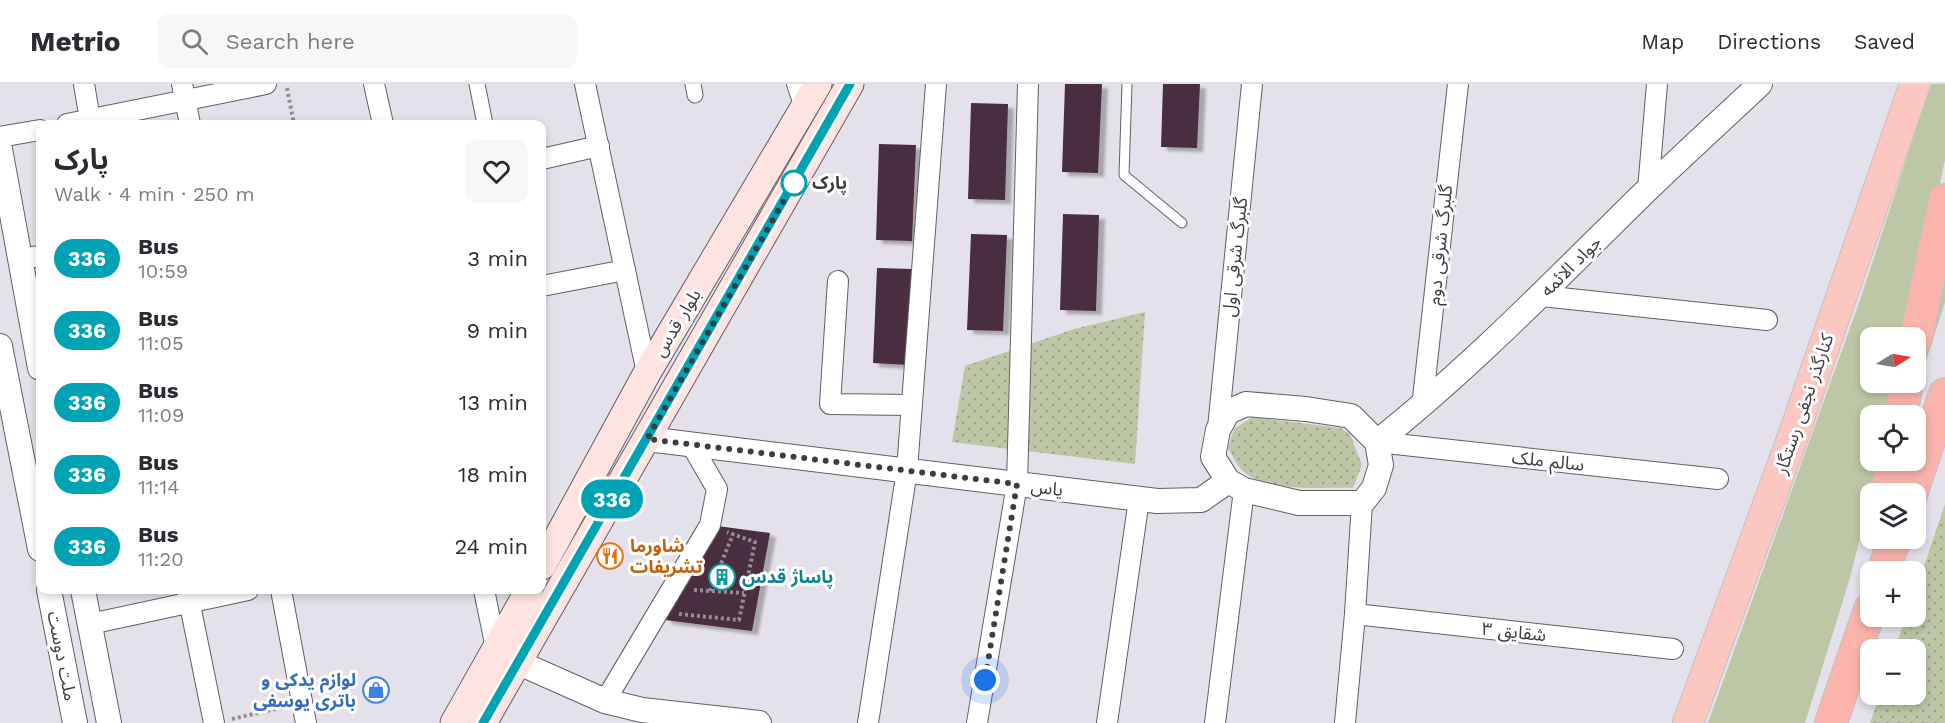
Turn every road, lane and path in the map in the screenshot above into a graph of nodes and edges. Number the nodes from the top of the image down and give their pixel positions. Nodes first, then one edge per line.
1 (84, 84) edge
2 (266, 84) edge
3 (286, 84) edge
4 (374, 84) edge
5 (477, 84) edge
6 (585, 84) edge
7 (850, 84) edge
8 (936, 84) edge
9 (1028, 84) edge
10 (1127, 84) edge
11 (1252, 84) edge
12 (1458, 84) edge
13 (1657, 84) edge
14 (1760, 84) edge
15 (1904, 84) edge
16 (1915, 84) edge
17 (806, 92) edge
18 (184, 93) edge
19 (90, 120) joint
20 (189, 120) edge
21 (293, 120) edge
22 (382, 120) edge
23 (484, 120) edge
24 (1900, 129) junction
25 (36, 131) edge
26 (0, 137) edge
27 (598, 146) junction
28 (0, 149) edge
29 (546, 158) edge
30 (1648, 190) junction
31 (1945, 200) edge
32 (1182, 224) dead end
33 (30, 257) edge
34 (625, 270) junction
35 (838, 281) dead end
36 (546, 285) edge
37 (1542, 296) junction
38 (1767, 320) dead end
39 (36, 324) edge
40 (1918, 327) edge
41 (0, 346) edge
42 (647, 373) junction
43 (1945, 394) edge
44 (911, 405) junction
45 (1422, 406) junction
46 (1218, 430) junction
47 (647, 439) junction
48 (1377, 442) junction
49 (691, 444) junction
50 (907, 470) junction
51 (1718, 479) dead end
52 (1915, 483) edge
53 (1017, 484) junction
54 (1236, 486) junction
55 (1139, 499) junction
56 (1362, 503) junction
57 (710, 525) junction
58 (36, 529) edge
59 (732, 534) junction
60 (546, 559) edge
61 (672, 589) junction
62 (710, 591) junction
63 (744, 593) junction
64 (50, 594) edge
65 (84, 594) edge
66 (208, 594) edge
67 (282, 594) edge
68 (485, 594) edge
69 (528, 594) edge
70 (188, 596) edge
71 (658, 612) junction
72 (1355, 614) junction
73 (90, 624) junction
74 (1862, 627) edge
75 (1864, 627) edge
76 (1860, 638) junction
77 (1674, 649) dead end
78 (507, 655) junction
79 (605, 700) junction
80 (302, 703) junction
81 (639, 716) edge
82 (221, 722) edge
83 (75, 723) edge
84 (109, 723) edge
85 (306, 723) edge
86 (454, 723) edge
87 (483, 723) edge
88 (759, 723) edge
89 (868, 723) edge
90 (977, 723) edge
91 (1107, 723) edge
92 (1215, 723) edge
93 (1344, 723) edge
94 (1688, 723) edge
95 (1831, 723) edge

1 - 19 street
2 - 18 street
3 - 21 path
4 - 22 street
5 - 23 street
6 - 27 street
7 - 47 main road, بلوار قدس
8 - 44 street
9 - 53 street
10 - 32 lane
11 - 46 street, گلبرگ شرقی اول
12 - 45 street, گلبرگ شرقی دوم
13 - 30 street
14 - 30 street, جواد الائمه
15 - 24 street
16 - 24 main road, کنارگذر نجفی رستگار
17 - 42 main road, بلوار قدس
18 - 19 street
18 - 20 street
24 - 94 main road, کنارگذر نجفی رستگار
25 - 26 street
27 - 29 street
27 - 34 street
28 - 33 street
30 - 37 street, جواد الائمه
31 - 40 highway
33 - 39 street
34 - 36 street
34 - 42 street
35 - 44 street
37 - 38 street
37 - 45 street, جواد الائمه
41 - 58 street
42 - 60 main road, بلوار قدس
43 - 52 highway
44 - 50 street
45 - 48 street, جواد الائمه
46 - 48 street
46 - 54 street
47 - 49 street, یاس
47 - 78 main road, بلوار قدس
48 - 51 street, سالم ملک
48 - 56 street
49 - 50 street, یاس
49 - 57 street
50 - 53 street, یاس
50 - 89 street
53 - 55 street, یاس
53 - 90 street
54 - 55 street, یاس
54 - 56 street
54 - 92 street
55 - 91 street
56 - 72 street
57 - 59 path
57 - 61 street
59 - 62 path
59 - 63 path
61 - 62 path
61 - 71 street
62 - 63 path
63 - 71 path
64 - 83 street, ملت دوست
65 - 73 street, ملت دوست
66 - 70 street
67 - 80 street
68 - 78 street
69 - 78 main road, بلوار قدس
70 - 73 street
70 - 82 street
71 - 79 street
72 - 77 street, شقایق ۳
72 - 93 street
73 - 84 street, ملت دوست
74 - 76 highway
75 - 76 highway
76 - 95 highway
78 - 79 street
78 - 86 main road, بلوار قدس
78 - 87 main road, بلوار قدس
79 - 81 street
80 - 82 path
80 - 85 street
81 - 88 street

